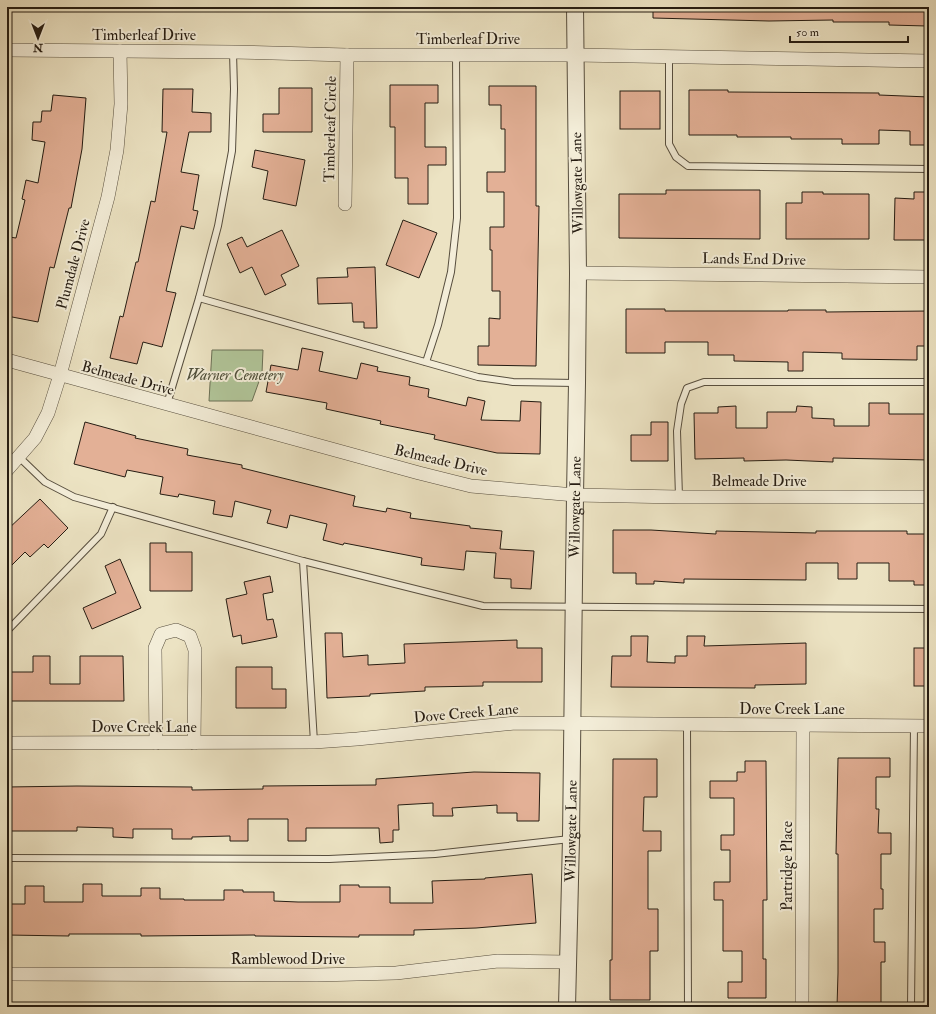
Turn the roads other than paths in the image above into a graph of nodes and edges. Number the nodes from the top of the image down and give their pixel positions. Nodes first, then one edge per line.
1 (575, 7) edge
2 (7, 50) edge
3 (120, 51) junction
4 (233, 52) junction
5 (347, 55) junction
6 (456, 55) junction
7 (575, 55) junction
8 (669, 56) junction
9 (929, 61) edge
10 (7, 86) edge
11 (929, 168) edge
12 (345, 204) dead end
13 (578, 273) junction
14 (929, 277) edge
15 (199, 298) junction
16 (7, 360) edge
17 (426, 362) junction
18 (60, 375) junction
19 (929, 382) edge
20 (577, 383) junction
21 (167, 405) junction
22 (19, 457) junction
23 (7, 470) edge
24 (575, 495) junction
25 (679, 497) junction
26 (929, 497) edge
27 (112, 507) junction
28 (303, 561) junction
29 (574, 607) junction
30 (929, 609) edge
31 (7, 631) edge
32 (573, 724) junction
33 (687, 725) junction
34 (803, 726) junction
35 (914, 726) junction
36 (929, 726) edge
37 (314, 742) junction
38 (7, 743) edge
39 (156, 743) junction
40 (194, 743) junction
41 (572, 838) junction
42 (7, 858) edge
43 (568, 962) junction
44 (7, 974) edge
45 (567, 1007) edge
46 (688, 1007) edge
47 (802, 1007) edge
48 (911, 1007) edge

1 - 7 street, Willowgate Lane
2 - 3 street, Timberleaf Drive
2 - 10 lane
3 - 4 street, Timberleaf Drive
3 - 18 street, Plumdale Drive
4 - 5 street, Timberleaf Drive
4 - 15 lane
5 - 6 street, Timberleaf Drive
5 - 12 street, Timberleaf Circle
6 - 7 street, Timberleaf Drive
6 - 17 lane
7 - 8 street, Timberleaf Drive
7 - 13 street, Willowgate Lane
8 - 9 street, Timberleaf Drive
8 - 11 lane
13 - 14 street, Lands End Drive
13 - 20 street, Willowgate Lane
15 - 17 lane
15 - 21 lane
16 - 18 street, Belmeade Drive
17 - 20 lane
18 - 21 street, Belmeade Drive
18 - 22 street, Plumdale Drive
19 - 25 lane
20 - 24 street, Willowgate Lane
21 - 24 street, Belmeade Drive
22 - 23 street, Plumdale Drive
22 - 27 lane
24 - 25 street, Belmeade Drive
24 - 29 street, Willowgate Lane
25 - 26 street, Belmeade Drive
27 - 28 lane
27 - 31 lane
28 - 29 lane
28 - 37 lane
29 - 30 lane
29 - 32 street, Willowgate Lane
32 - 33 street, Dove Creek Lane
32 - 37 street, Dove Creek Lane
32 - 41 street, Willowgate Lane
33 - 34 street, Dove Creek Lane
33 - 46 lane
34 - 35 street, Dove Creek Lane
34 - 47 street, Partridge Place
35 - 36 street, Dove Creek Lane
35 - 48 lane
37 - 40 street, Dove Creek Lane
38 - 39 street, Dove Creek Lane
39 - 40 street, Dove Creek Lane
39 - 40 street
41 - 42 lane
41 - 43 street, Willowgate Lane
43 - 44 street, Ramblewood Drive
43 - 45 street, Willowgate Lane

